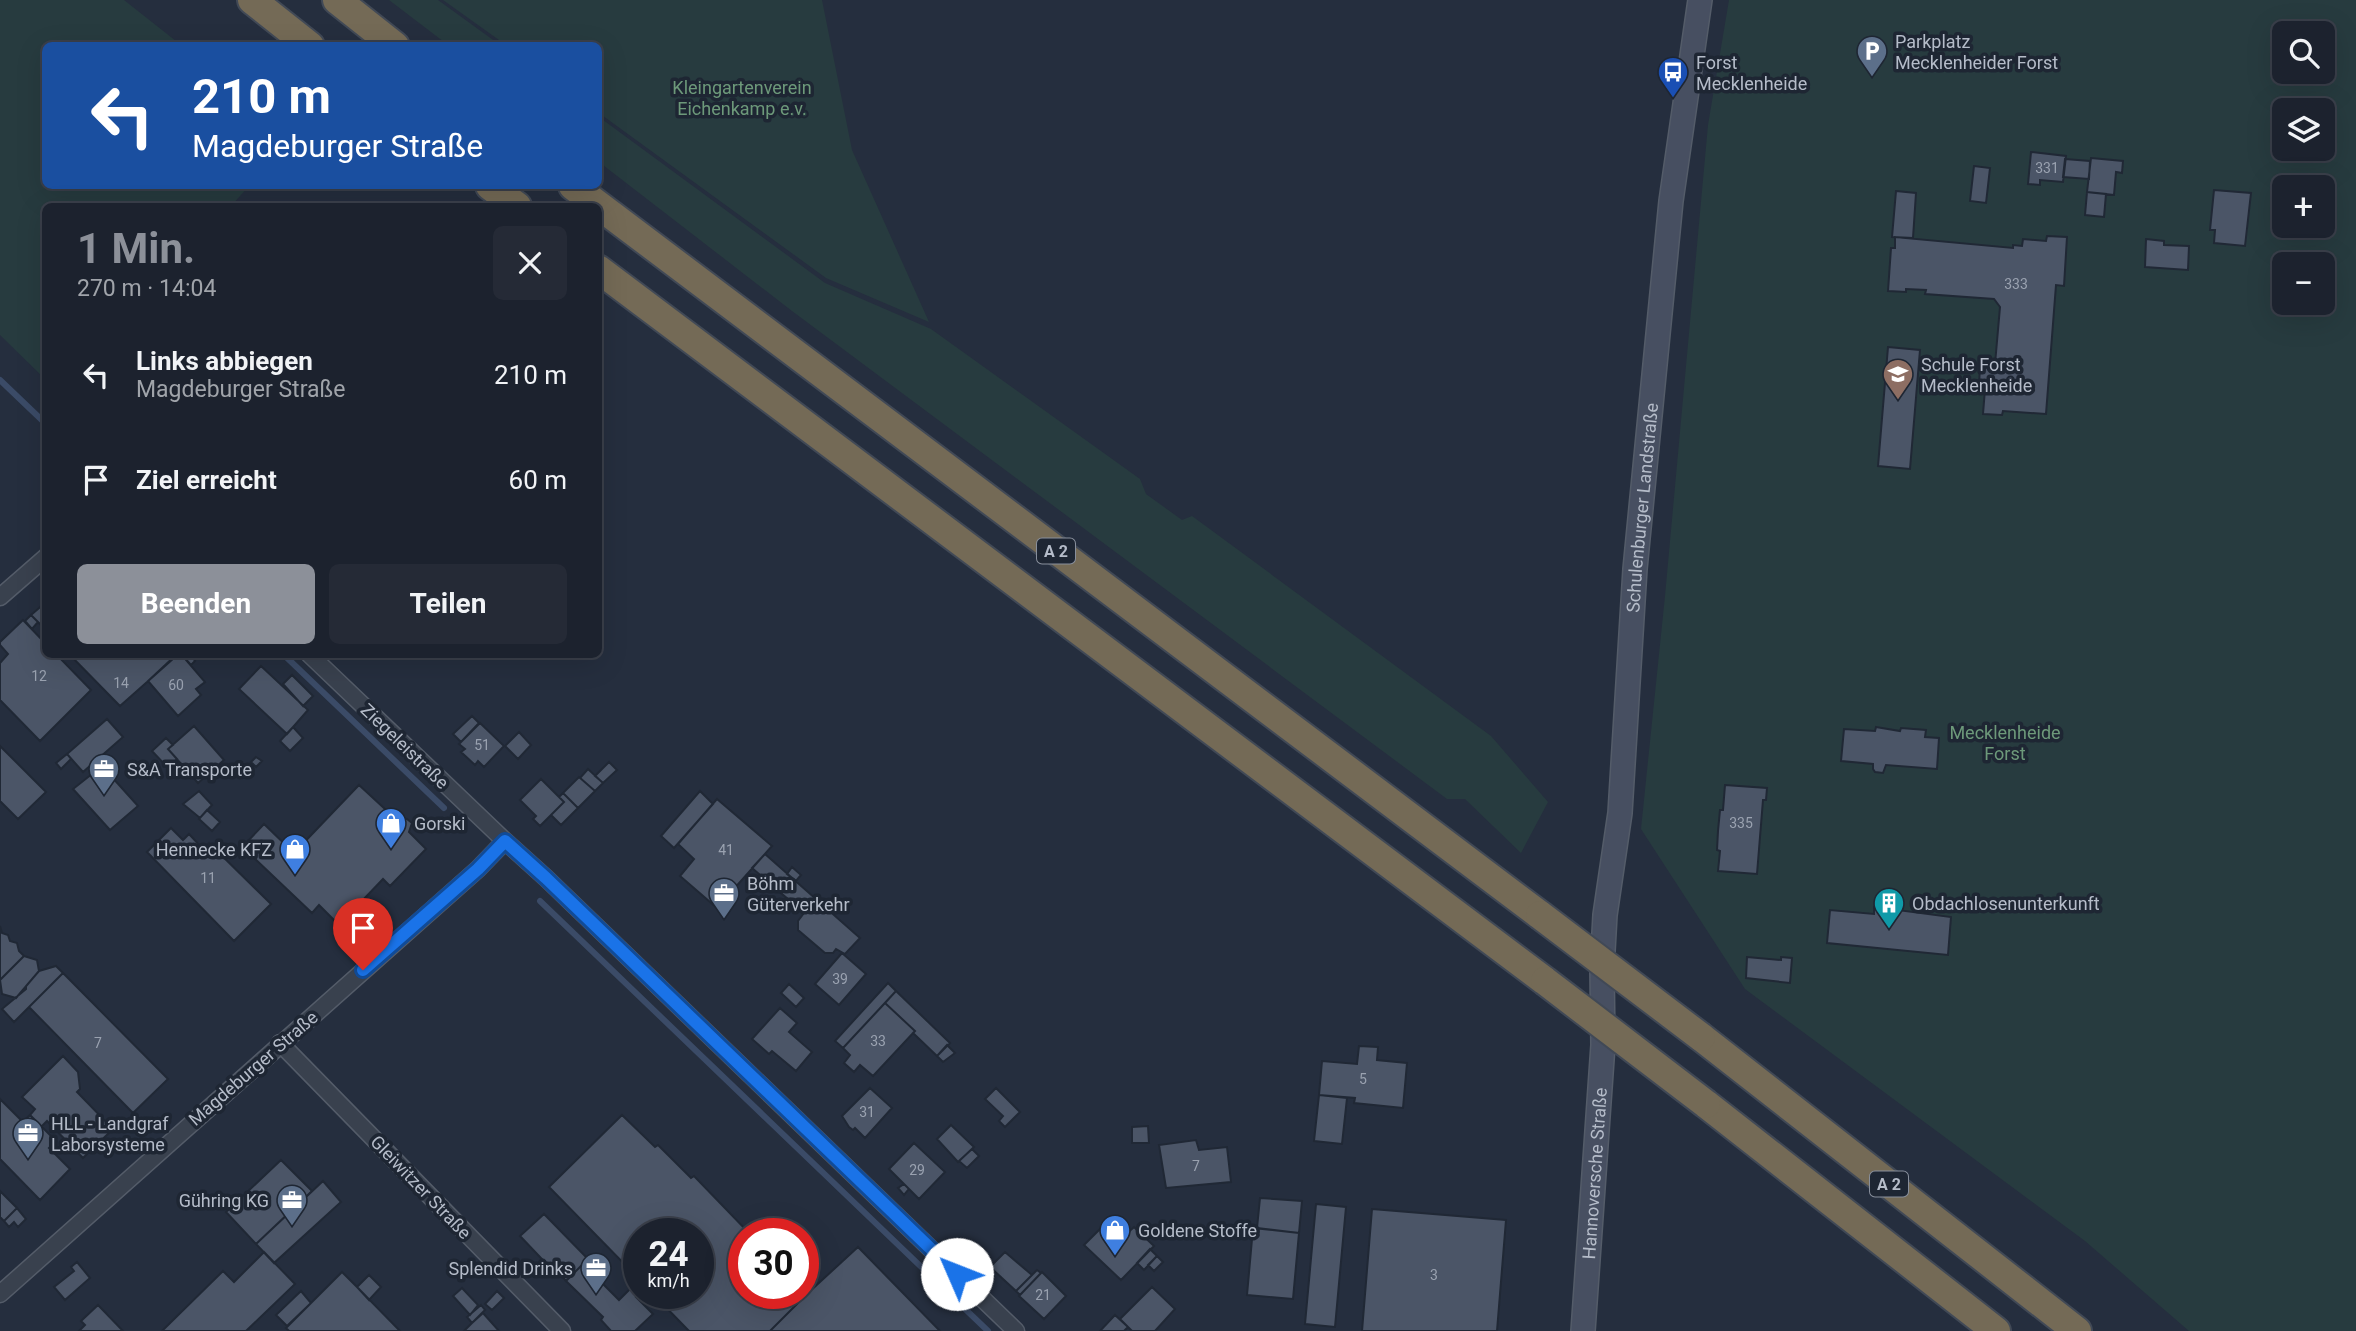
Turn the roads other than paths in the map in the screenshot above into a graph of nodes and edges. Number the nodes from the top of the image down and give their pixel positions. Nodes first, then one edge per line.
1 (252, 0) edge
2 (337, 0) edge
3 (1700, 0) edge
4 (305, 42) edge
5 (390, 42) edge
6 (494, 189) edge
7 (577, 189) edge
8 (513, 203) edge
9 (596, 203) edge
10 (602, 208) edge
11 (602, 272) edge
12 (42, 560) edge
13 (0, 597) edge
14 (313, 658) edge
15 (505, 841) junction
16 (1604, 1015) joint
17 (280, 1043) junction
18 (0, 1294) edge
19 (562, 1331) edge
20 (1016, 1331) edge
21 (1583, 1331) edge
22 (1996, 1331) edge
23 (2077, 1331) edge

1 - 4 highway
2 - 5 highway
3 - 16 main road, Schulenburger Landstraße
6 - 8 highway
7 - 9 highway, A 2, bridge
10 - 23 highway, A 2, bridge
11 - 22 highway, bridge
12 - 13 street
14 - 15 street, Ziegeleistraße
15 - 17 street, Magdeburger Straße
15 - 20 street, Ziegeleistraße
16 - 21 main road, Hannoversche Straße
17 - 18 street, Magdeburger Straße
17 - 19 street, Gleiwitzer Straße

